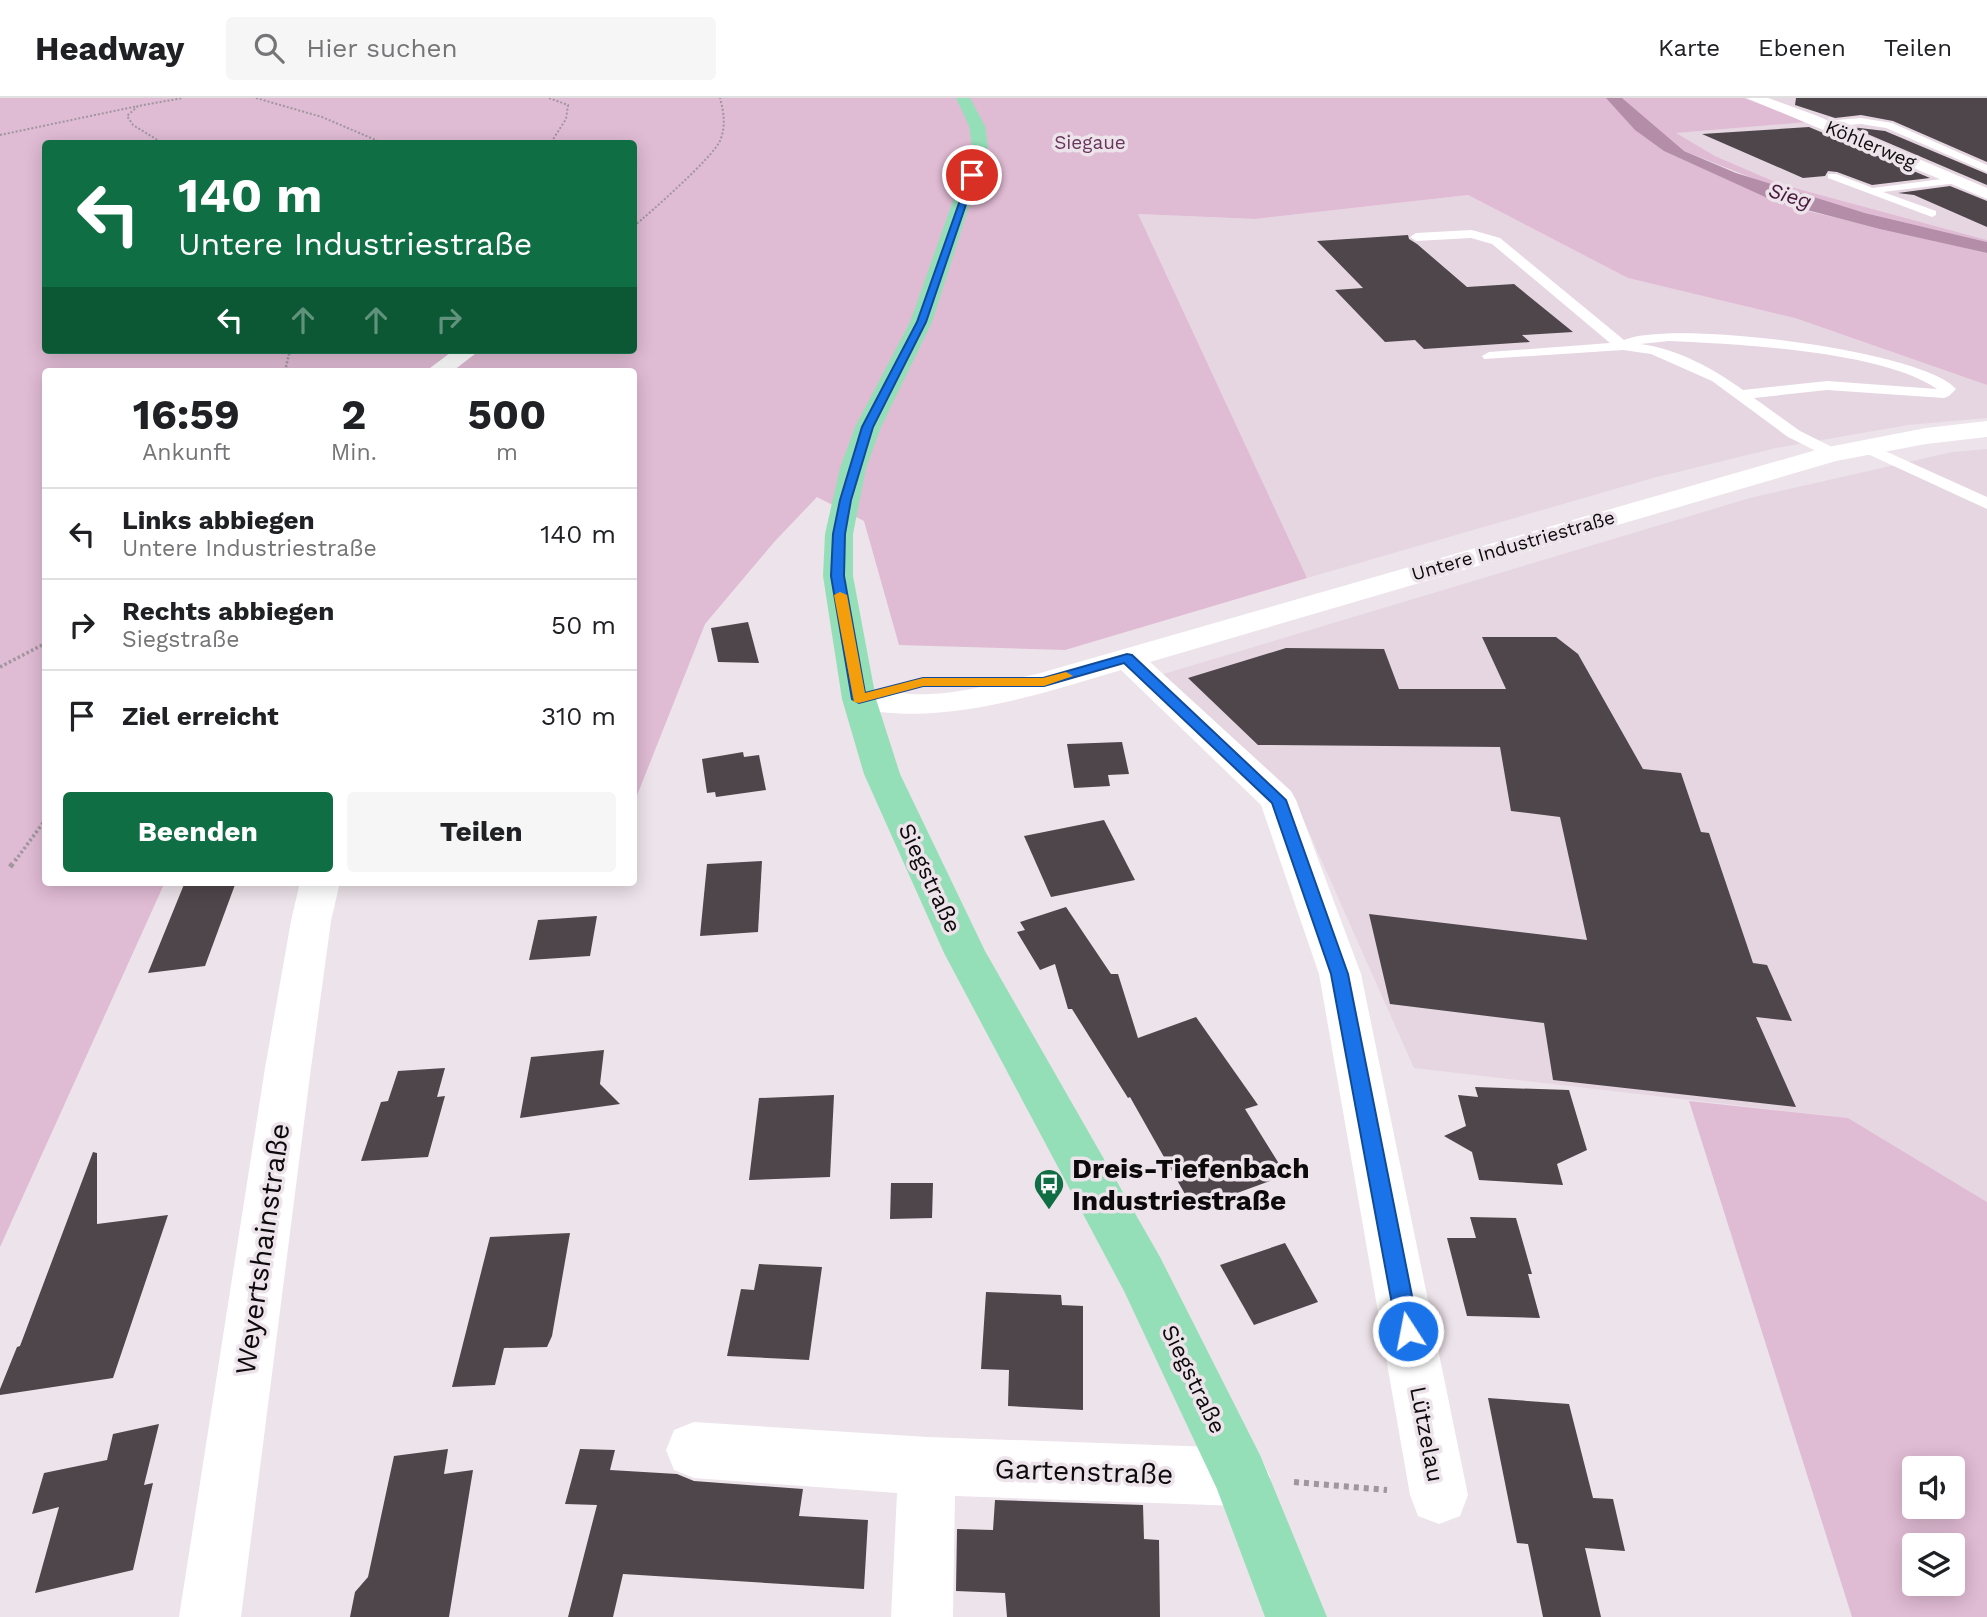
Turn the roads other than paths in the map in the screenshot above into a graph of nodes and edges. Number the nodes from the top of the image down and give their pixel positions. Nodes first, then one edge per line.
1 (963, 98) edge
2 (1754, 98) edge
3 (1824, 124) junction
4 (1987, 169) edge
5 (1832, 176) dead end
6 (1957, 180) junction
7 (1872, 192) junction
8 (1987, 194) edge
9 (1932, 213) dead end
10 (1416, 237) dead end
11 (1623, 346) junction
12 (463, 354) edge
13 (1489, 356) dead end
14 (442, 368) edge
15 (1741, 395) junction
16 (1987, 429) edge
17 (1865, 447) junction
18 (1832, 453) junction
19 (1987, 503) edge
20 (1127, 658) junction
21 (859, 699) junction
22 (319, 886) edge
23 (695, 1450) dead end
24 (927, 1466) junction
25 (1241, 1477) junction
26 (1439, 1495) road end
27 (209, 1617) edge
28 (922, 1617) edge
29 (1296, 1617) edge

1 - 21 main road, Siegstraße
2 - 3 street, Köhlerweg
3 - 4 lane
3 - 6 street, Köhlerweg
5 - 7 lane
6 - 7 lane
6 - 8 street, Köhlerweg
7 - 9 lane
10 - 11 lane
11 - 13 lane
11 - 15 lane
11 - 15 lane
12 - 14 street
15 - 18 lane
16 - 17 street, Untere Industriestraße
17 - 18 street, Untere Industriestraße
17 - 19 lane
18 - 20 street, Untere Industriestraße
20 - 21 street, Untere Industriestraße
20 - 26 street, Lützelau
21 - 25 main road, Siegstraße
22 - 27 street, Weyertshainstraße
23 - 24 street, Gartenstraße
24 - 25 street, Gartenstraße
24 - 28 street
25 - 29 main road, Siegstraße

